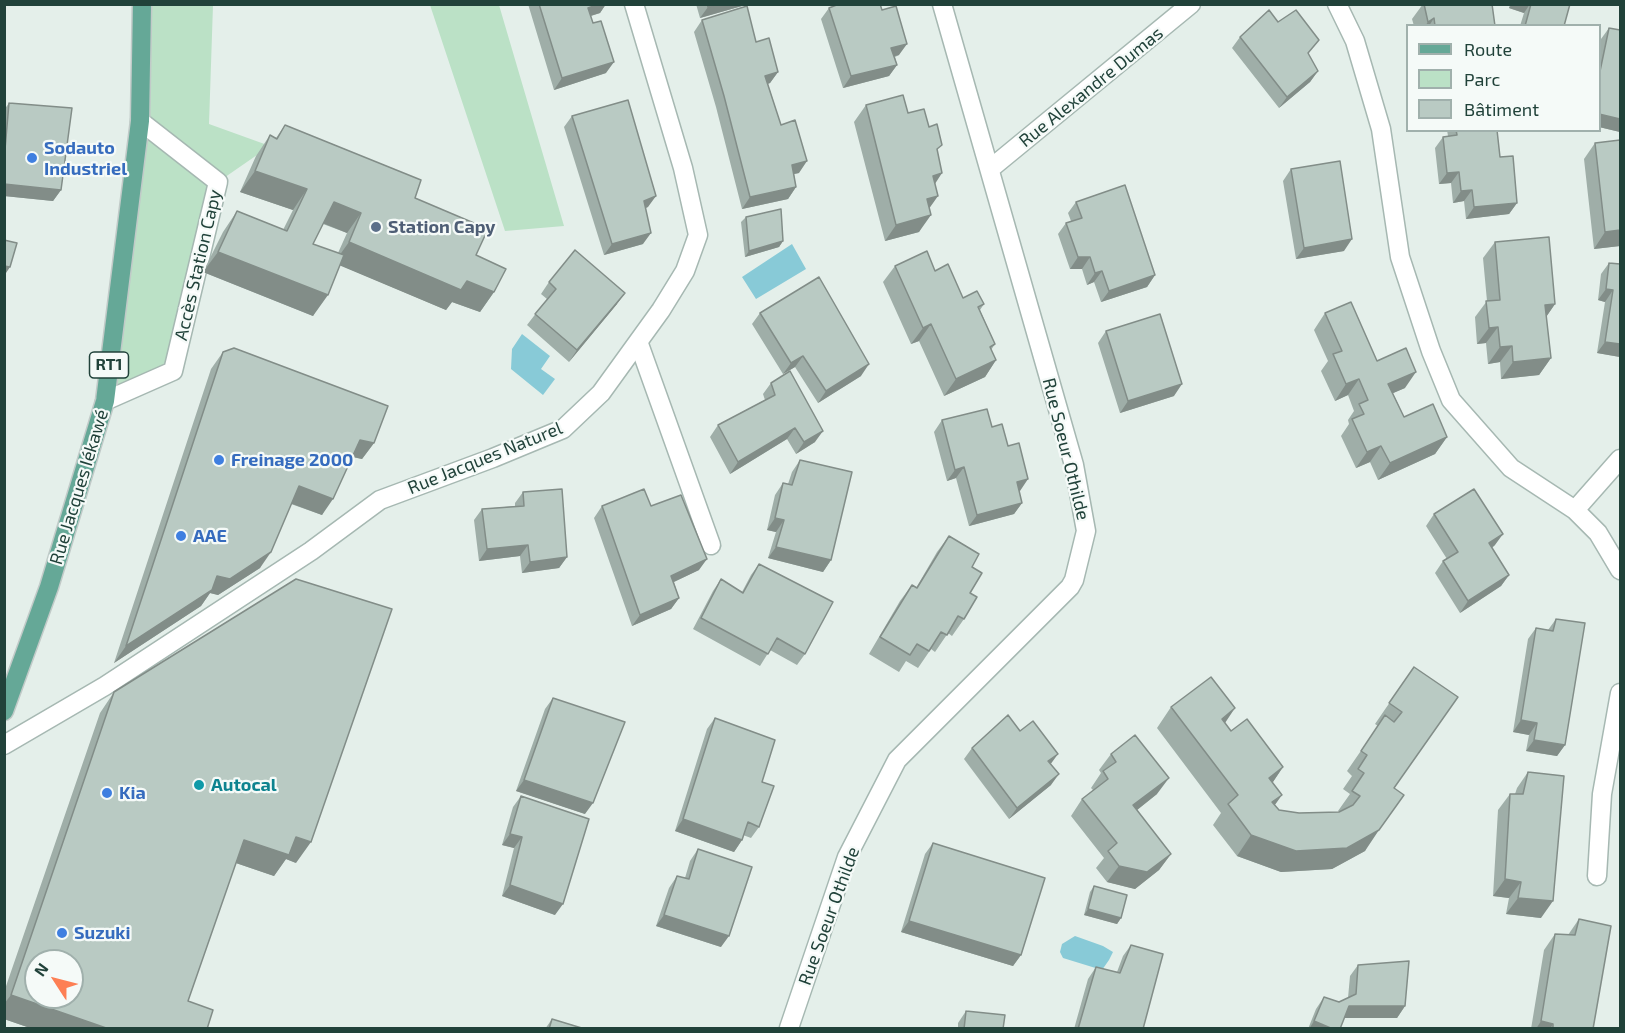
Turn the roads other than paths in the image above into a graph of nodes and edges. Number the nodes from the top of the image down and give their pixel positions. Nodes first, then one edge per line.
1 (142, 4) edge
2 (634, 4) edge
3 (942, 4) edge
4 (1191, 4) edge
5 (1337, 4) edge
6 (140, 121) junction
7 (990, 170) junction
8 (639, 344) junction
9 (105, 401) junction
10 (1620, 459) edge
11 (1575, 510) junction
12 (711, 545) dead end
13 (1620, 570) edge
14 (1620, 693) edge
15 (4, 711) edge
16 (4, 745) edge
17 (1597, 876) dead end
18 (789, 1029) edge

1 - 6 main road, Rue Jacques Iékawé / RT1
2 - 8 street, Rue Jacques Naturel
3 - 7 street, Rue Soeur Othilde
4 - 7 street, Rue Alexandre Dumas
5 - 11 street
6 - 9 main road, Rue Jacques Iékawé / RT1
6 - 9 street, Accès Station Capy
7 - 18 street, Rue Soeur Othilde
8 - 12 street
8 - 16 street, Rue Jacques Naturel
9 - 15 main road, Rue Jacques Iékawé / RT1
10 - 11 street
11 - 13 street
14 - 17 street

